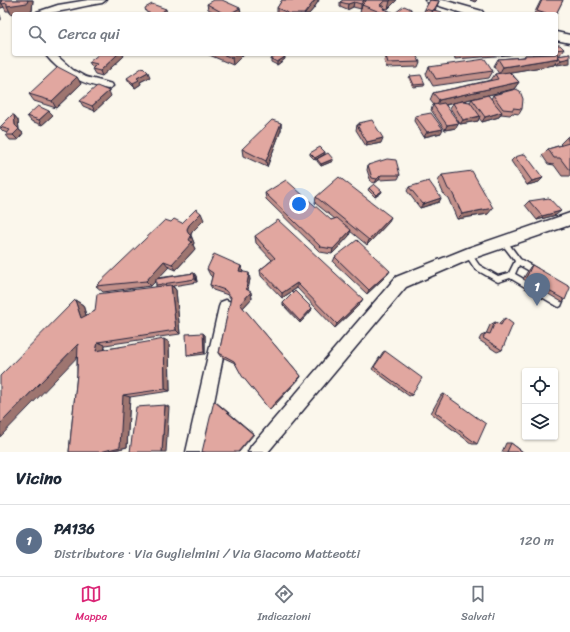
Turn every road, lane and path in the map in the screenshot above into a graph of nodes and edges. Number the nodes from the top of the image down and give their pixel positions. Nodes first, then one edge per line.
1 (102, 0) edge
2 (432, 0) edge
3 (46, 12) edge
4 (471, 12) edge
5 (558, 36) edge
6 (570, 39) edge
7 (52, 56) edge
8 (108, 86) dead end
9 (570, 218) edge
10 (504, 242) junction
11 (468, 254) junction
12 (518, 261) junction
13 (538, 273) edge
14 (511, 276) junction
15 (566, 288) edge
16 (226, 307) dead end
17 (195, 452) edge
18 (257, 452) edge

1 - 3 street
2 - 4 street
5 - 6 street
7 - 8 street
9 - 10 street
10 - 11 street
10 - 12 lane
11 - 14 lane
11 - 18 street
12 - 13 lane
12 - 14 lane
14 - 15 lane
16 - 17 street

